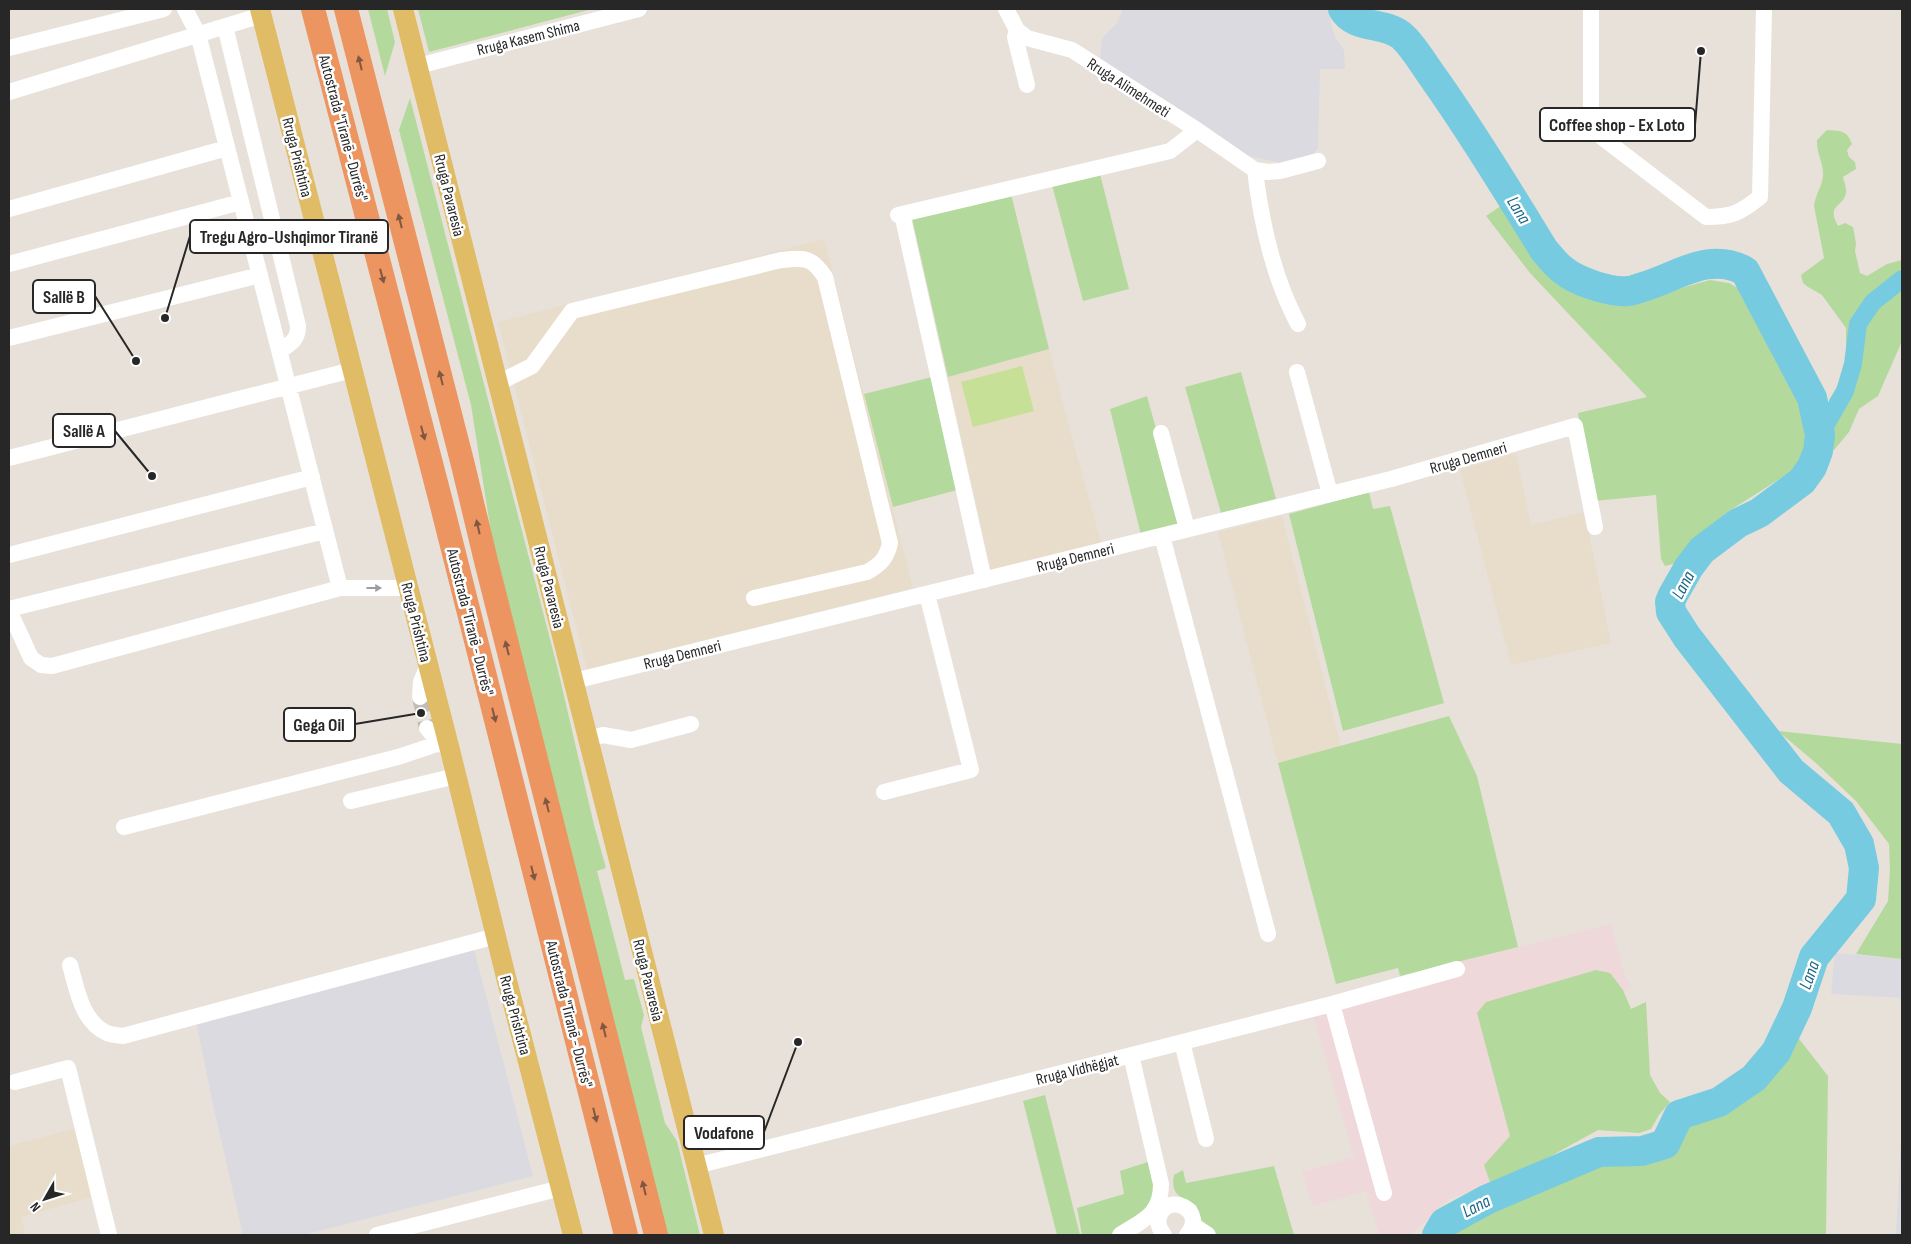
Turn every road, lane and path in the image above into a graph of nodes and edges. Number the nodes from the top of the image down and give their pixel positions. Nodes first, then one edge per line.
1 (164, 9) edge
2 (185, 9) edge
3 (313, 9) edge
4 (346, 9) edge
5 (403, 9) edge
6 (639, 9) edge
7 (1006, 9) edge
8 (1591, 9) edge
9 (1764, 9) edge
10 (261, 12) edge
11 (225, 26) junction
12 (1017, 30) junction
13 (198, 34) junction
14 (9, 48) edge
15 (418, 66) junction
16 (1027, 85) dead end
17 (9, 92) edge
18 (1197, 130) junction
19 (227, 148) junction
20 (1318, 161) dead end
21 (1255, 170) junction
22 (241, 202) junction
23 (9, 209) edge
24 (9, 264) edge
25 (260, 275) junction
26 (1298, 324) dead end
27 (9, 338) edge
28 (280, 350) junction
29 (352, 370) junction
30 (1297, 372) dead end
31 (498, 383) junction
32 (288, 385) junction
33 (1161, 433) dead end
34 (9, 458) edge
35 (312, 477) junction
36 (1330, 494) junction
37 (1595, 527) dead end
38 (1187, 529) junction
39 (326, 531) junction
40 (1162, 536) junction
41 (9, 555) edge
42 (984, 580) junction
43 (340, 588) junction
44 (408, 588) junction
45 (927, 594) junction
46 (754, 598) dead end
47 (9, 609) edge
48 (428, 665) junction
49 (574, 681) junction
50 (420, 697) tunnel mouth
51 (691, 724) dead end
52 (427, 728) tunnel mouth
53 (588, 739) junction
54 (445, 746) junction
55 (456, 776) junction
56 (884, 792) dead end
57 (351, 801) dead end
58 (124, 827) dead end
59 (1268, 934) dead end
60 (496, 936) junction
61 (70, 965) dead end
62 (1457, 969) dead end
63 (1332, 1004) junction
64 (1182, 1042) junction
65 (1132, 1055) junction
66 (15, 1082) dead end
67 (1206, 1139) dead end
68 (696, 1166) junction
69 (561, 1188) junction
70 (1384, 1192) dead end
71 (1156, 1214) junction
72 (1190, 1230) edge
73 (109, 1235) edge
74 (377, 1235) edge
75 (573, 1235) edge
76 (626, 1235) edge
77 (656, 1235) edge
78 (714, 1235) edge
79 (1120, 1235) edge
80 (1164, 1235) edge
81 (1208, 1235) edge

1 - 14 street
2 - 13 street
3 -> 76 highway, Autostrada "Tiranë - Durrës"
77 -> 4 highway, Autostrada "Tiranë - Durrës"
5 - 15 main road, Rruga Pavaresia
6 - 15 street, Rruga Kasem Shima
7 - 12 street
8 - 9 street
10 - 11 street
10 - 29 main road, Rruga Prishtina
11 - 13 street
11 - 28 street
12 - 16 street
12 - 18 street, Rruga Alimehmeti
13 - 17 street
13 - 19 street
15 - 31 main road, Rruga Pavaresia
18 - 21 street, Rruga Alimehmeti
18 - 42 street
19 - 22 street
19 - 23 street
20 - 21 street
21 - 26 street
22 - 24 street
22 - 25 street
25 - 27 street
25 - 28 street
28 - 32 street
29 - 32 street
29 - 44 main road, Rruga Prishtina
30 - 36 street
31 - 46 street
31 - 49 main road, Rruga Pavaresia
32 - 34 street
32 - 35 street
33 - 38 street
35 - 39 street
35 - 41 street
36 - 37 street, Rruga Demneri
36 - 38 street, Rruga Demneri
38 - 40 street, Rruga Demneri
39 - 43 street
39 - 47 street
40 - 42 street, Rruga Demneri
40 - 59 street
42 - 45 street, Rruga Demneri
43 -> 44 street
43 - 47 street
44 - 48 main road, Rruga Prishtina
45 - 49 street, Rruga Demneri
45 - 56 street
48 - 50 street
48 - 54 main road, Rruga Prishtina
49 - 53 main road, Rruga Pavaresia
51 - 53 street
52 - 54 street
53 - 68 main road, Rruga Pavaresia
54 - 55 main road, Rruga Prishtina
54 - 58 street
55 - 57 street
55 - 60 main road, Rruga Prishtina
60 - 61 street
60 - 69 main road, Rruga Prishtina
62 - 63 street, Rruga Vidhëgjat
63 - 64 street, Rruga Vidhëgjat
63 - 70 street
64 - 65 street, Rruga Vidhëgjat
64 - 67 street
65 - 68 street, Rruga Vidhëgjat
65 - 71 street
66 - 73 street
68 - 78 main road, Rruga Pavaresia
69 - 74 street
69 - 75 main road, Rruga Prishtina
71 - 72 street
71 - 79 street
71 - 80 street
72 - 81 street

